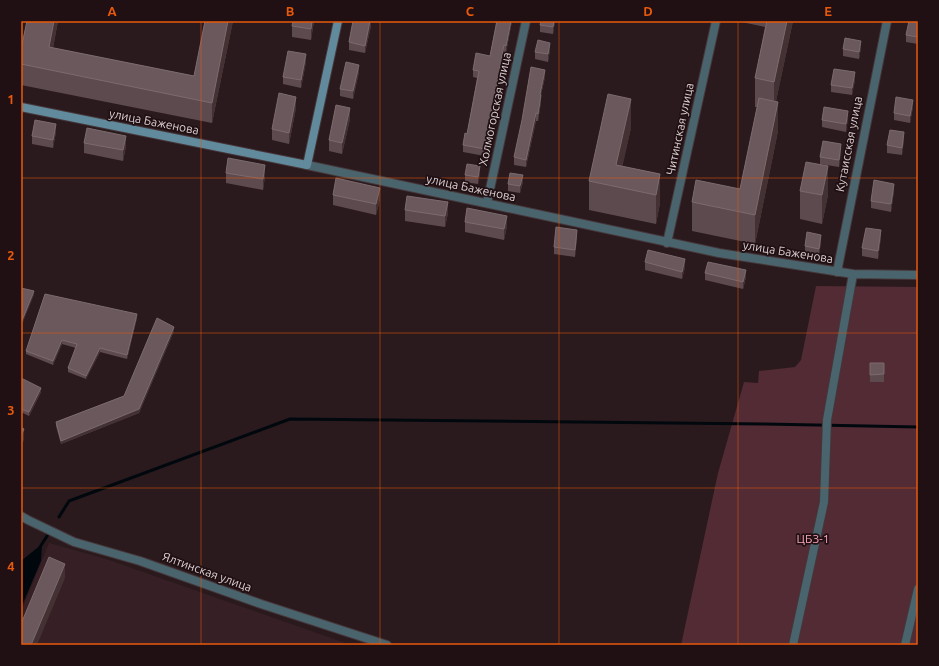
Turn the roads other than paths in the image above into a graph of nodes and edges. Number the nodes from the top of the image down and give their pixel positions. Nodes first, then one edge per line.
1 (338, 21) edge
2 (526, 21) edge
3 (716, 21) edge
4 (887, 21) edge
5 (21, 107) edge
6 (307, 165) junction
7 (487, 203) junction
8 (668, 243) junction
9 (837, 272) junction
10 (853, 274) junction
11 (918, 275) edge
12 (21, 516) edge
13 (918, 589) edge
14 (387, 645) edge
15 (793, 645) edge
16 (905, 645) edge

1 - 6 street
2 - 7 street, Холмогорская улица
3 - 8 street, Читинская улица
4 - 9 street, Кутаисская улица
5 - 6 street, улица Баженова
6 - 7 street, улица Баженова
7 - 8 street, улица Баженова
8 - 9 street, улица Баженова
9 - 10 street, улица Баженова
10 - 11 street, улица Баженова
10 - 15 street
12 - 14 street, Ялтинская улица
13 - 16 street

